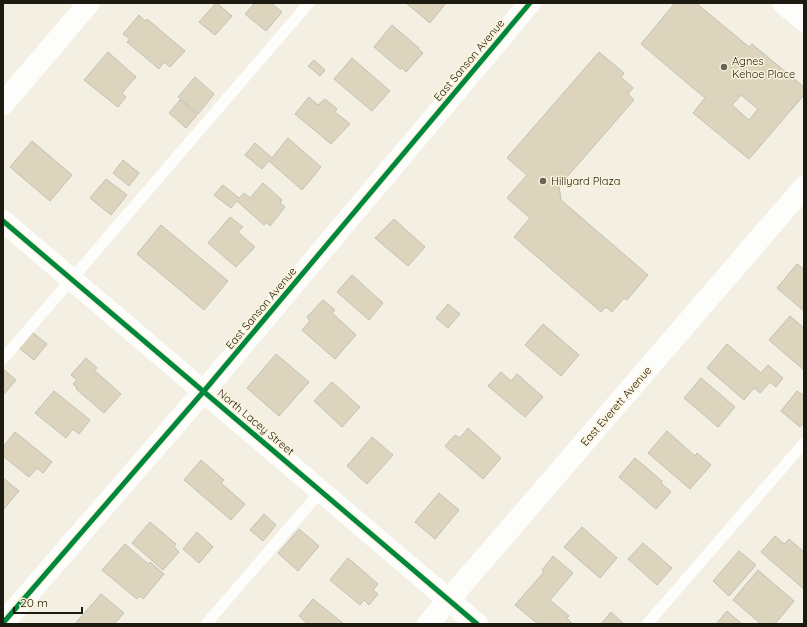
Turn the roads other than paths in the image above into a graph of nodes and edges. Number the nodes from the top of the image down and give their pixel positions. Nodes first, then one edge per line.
1 (89, 3) edge
2 (309, 3) edge
3 (530, 3) edge
4 (783, 3) edge
5 (804, 21) edge
6 (3, 104) edge
7 (804, 187) edge
8 (3, 221) edge
9 (71, 279) junction
10 (3, 359) edge
11 (204, 391) junction
12 (804, 443) edge
13 (321, 491) junction
14 (449, 600) junction
15 (3, 623) edge
16 (206, 624) edge
17 (428, 624) edge
18 (477, 624) edge
19 (647, 624) edge

1 - 6 street
2 - 9 lane
3 - 11 street, East Sanson Avenue
4 - 5 street
7 - 14 street, East Everett Avenue
8 - 9 street, North Lacey Street
9 - 10 lane
9 - 11 street, North Lacey Street
11 - 13 street, North Lacey Street
11 - 15 street, East Sanson Avenue
12 - 19 lane
13 - 14 street, North Lacey Street
13 - 16 lane
14 - 17 street, East Everett Avenue
14 - 18 street, North Lacey Street

